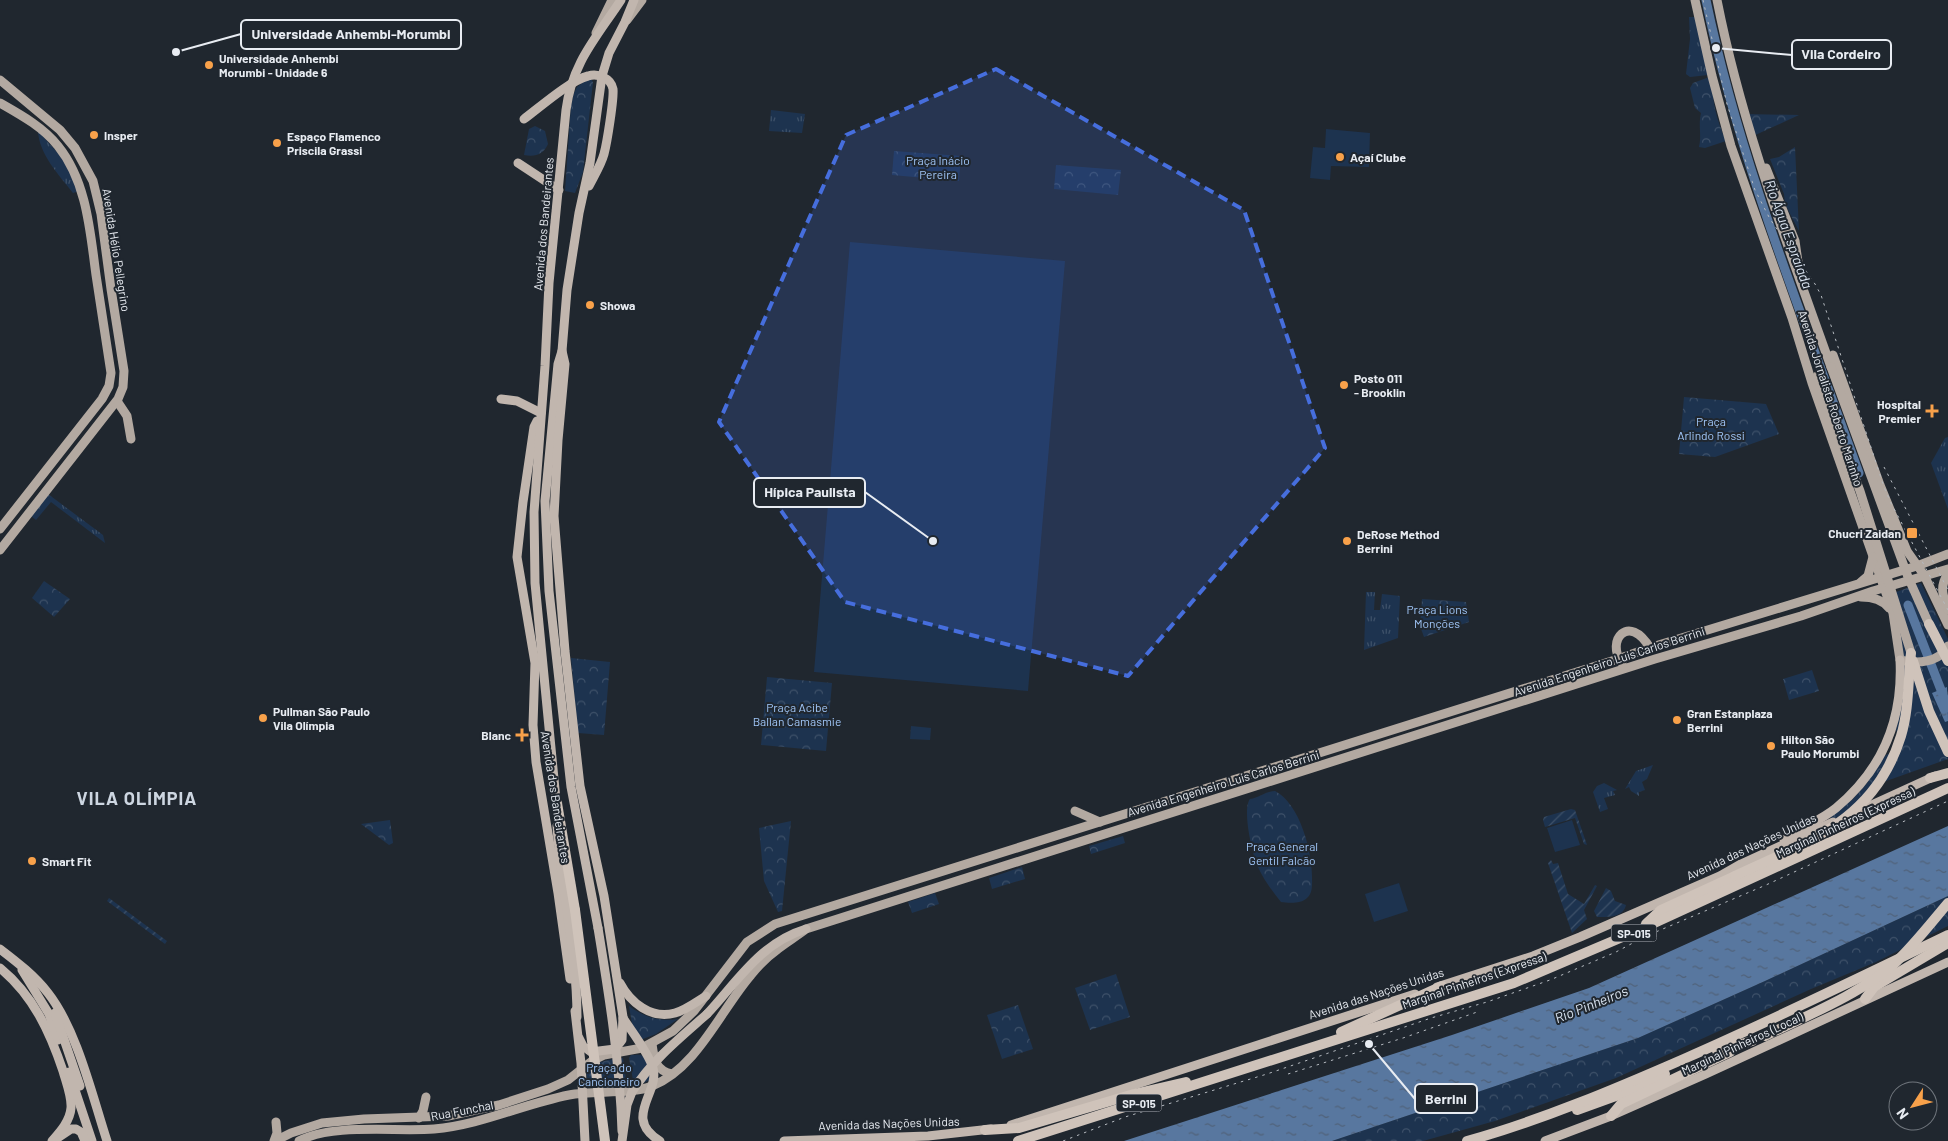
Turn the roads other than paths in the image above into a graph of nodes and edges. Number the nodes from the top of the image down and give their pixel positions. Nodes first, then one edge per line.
1 (612, 0) edge
2 (621, 0) edge
3 (634, 0) edge
4 (642, 0) edge
5 (1695, 0) edge
6 (1717, 0) edge
7 (626, 22) junction
8 (593, 40) junction
9 (602, 76) junction
10 (0, 80) edge
11 (570, 86) junction
12 (0, 103) edge
13 (524, 119) dead end
14 (518, 164) dead end
15 (559, 190) junction
16 (582, 202) junction
17 (1795, 327) junction
18 (1823, 344) junction
19 (562, 351) junction
20 (501, 400) dead end
21 (117, 401) junction
22 (540, 415) junction
23 (131, 439) dead end
24 (0, 529) edge
25 (0, 550) edge
26 (1908, 552) junction
27 (1948, 554) edge
28 (1873, 557) junction
29 (1932, 559) junction
30 (1917, 566) junction
31 (1948, 569) edge
32 (1936, 572) junction
33 (1948, 574) edge
34 (1924, 575) junction
35 (1880, 577) junction
36 (1858, 584) junction
37 (1884, 588) junction
38 (1858, 597) junction
39 (1948, 610) edge
40 (1893, 613) junction
41 (1929, 624) junction
42 (1948, 625) edge
43 (1650, 648) junction
44 (1948, 648) edge
45 (1911, 653) junction
46 (1619, 659) junction
47 (1900, 660) junction
48 (1948, 661) edge
49 (1628, 668) junction
50 (1948, 752) edge
51 (1948, 772) edge
52 (1930, 778) joint
53 (1948, 788) edge
54 (583, 802) junction
55 (557, 803) junction
56 (1076, 811) dead end
57 (1100, 822) junction
58 (1768, 852) junction
59 (1948, 903) edge
60 (596, 918) junction
61 (806, 929) junction
62 (1639, 930) junction
63 (1948, 935) edge
64 (1948, 943) edge
65 (0, 949) edge
66 (16, 962) junction
67 (1948, 962) edge
68 (615, 968) junction
69 (2, 970) edge
70 (39, 982) junction
71 (1442, 986) junction
72 (706, 996) junction
73 (1865, 999) junction
74 (43, 1004) junction
75 (576, 1017) junction
76 (623, 1017) junction
77 (579, 1038) junction
78 (1752, 1041) junction
79 (652, 1044) junction
80 (642, 1048) junction
81 (1308, 1048) junction
82 (604, 1055) joint
83 (582, 1069) junction
84 (672, 1074) junction
85 (1229, 1074) junction
86 (650, 1087) junction
87 (610, 1091) joint
88 (584, 1093) junction
89 (426, 1097) dead end
90 (1611, 1116) junction
91 (364, 1118) junction
92 (419, 1118) junction
93 (276, 1122) dead end
94 (1528, 1123) junction
95 (986, 1130) junction
96 (342, 1132) junction
97 (622, 1136) edge
98 (52, 1141) edge
99 (85, 1141) edge
100 (92, 1141) edge
101 (98, 1141) edge
102 (107, 1141) edge
103 (275, 1141) edge
104 (299, 1141) edge
105 (585, 1141) edge
106 (605, 1141) edge
107 (660, 1141) edge
108 (784, 1141) edge
109 (1018, 1141) edge
110 (1466, 1141) edge
111 (1545, 1141) edge

1 - 8 main road, Avenida dos Bandeirantes
2 - 8 highway, Avenida dos Bandeirantes
3 - 7 highway, Avenida dos Bandeirantes
4 - 7 main road, Avenida dos Bandeirantes
5 - 17 main road, Avenida Jornalista Roberto Marinho
6 - 18 main road, Avenida Jornalista Roberto Marinho
7 - 9 highway, Avenida dos Bandeirantes
8 - 11 highway, Avenida dos Bandeirantes
9 - 11 highway
9 - 16 highway, Avenida dos Bandeirantes
9 - 16 highway
10 - 21 main road, Avenida Hélio Pellegrino
11 - 13 highway
11 - 15 highway, Avenida dos Bandeirantes
12 - 24 main road, Avenida Hélio Pellegrino
14 - 15 highway
15 - 22 highway, Avenida dos Bandeirantes
16 - 19 highway, Avenida dos Bandeirantes
17 - 28 main road, Avenida Jornalista Roberto Marinho
17 - 45 main road, bridge
18 - 26 main road, Avenida Jornalista Roberto Marinho
18 - 41 main road, bridge
19 - 54 highway, Avenida dos Bandeirantes
19 - 60 highway, Avenida dos Bandeirantes
20 - 22 highway
21 - 23 main road
21 - 25 main road
22 - 55 highway, Avenida dos Bandeirantes
22 - 75 highway, Avenida dos Bandeirantes
26 - 29 main road
26 - 30 main road, Avenida Jornalista Roberto Marinho
27 - 29 main road, Avenida Engenheiro Luís Carlos Berrini
28 - 35 main road, Avenida Jornalista Roberto Marinho
28 - 36 main road
29 - 30 main road, Avenida Engenheiro Luís Carlos Berrini
29 - 32 main road
30 - 34 main road, Avenida Jornalista Roberto Marinho
30 - 35 main road, Avenida Engenheiro Luís Carlos Berrini
31 - 32 main road, Avenida Engenheiro Luís Carlos Berrini
32 - 34 main road, Avenida Engenheiro Luís Carlos Berrini
33 - 39 main road
34 - 37 main road, Avenida Engenheiro Luís Carlos Berrini
34 - 42 main road, Avenida Jornalista Roberto Marinho
35 - 36 main road, Avenida Engenheiro Luís Carlos Berrini
35 - 37 main road, Avenida Jornalista Roberto Marinho
36 - 43 main road, Avenida Engenheiro Luís Carlos Berrini
37 - 38 main road, Avenida Engenheiro Luís Carlos Berrini
37 - 40 main road, Avenida Jornalista Roberto Marinho
38 - 40 main road
38 - 49 main road, Avenida Engenheiro Luís Carlos Berrini
40 - 47 main road, Avenida Jornalista Roberto Marinho
41 - 44 highway, bridge
41 - 48 highway, bridge
43 - 46 main road, Avenida Engenheiro Luís Carlos Berrini
43 - 46 main road
44 - 47 main road
45 - 50 highway, bridge
45 - 62 highway, bridge
46 - 49 main road
46 - 57 main road, Avenida Engenheiro Luís Carlos Berrini
47 - 58 highway
49 - 61 main road, Avenida Engenheiro Luís Carlos Berrini
51 - 52 highway
52 - 58 highway, Avenida das Nações Unidas
53 - 62 highway, Marginal Pinheiros (Expressa) / SP-015
54 - 60 highway
54 - 68 highway, Avenida dos Bandeirantes
55 - 75 highway, Avenida dos Bandeirantes
55 - 106 highway, bridge
56 - 57 main road
57 - 72 main road, Avenida Engenheiro Luís Carlos Berrini
58 - 71 highway, Avenida das Nações Unidas
59 - 78 highway, bridge
60 - 97 highway, Avenida dos Bandeirantes, bridge
61 - 84 main road, Avenida Engenheiro Luís Carlos Berrini
61 - 97 highway, bridge
62 - 81 highway, Marginal Pinheiros (Expressa) / SP-015
63 - 94 highway
64 - 73 highway
65 - 66 highway
66 - 70 highway
66 - 74 highway
67 - 73 highway, Marginal Pinheiros (Local)
68 - 72 highway
68 - 76 highway, Avenida dos Bandeirantes
69 - 74 highway
69 - 98 highway
70 - 101 highway
70 - 102 highway
71 - 81 highway
71 - 95 highway, Avenida das Nações Unidas
72 - 79 main road, Avenida Engenheiro Luís Carlos Berrini
73 - 90 highway, Marginal Pinheiros (Local)
74 - 100 highway
75 - 77 highway, Avenida dos Bandeirantes
76 - 77 highway
76 - 80 highway
77 - 83 highway, Avenida dos Bandeirantes
78 - 90 highway
78 - 94 highway
79 - 80 main road, Avenida Engenheiro Luís Carlos Berrini
79 - 84 main road
80 - 82 main road, Avenida Engenheiro Luís Carlos Berrini
80 - 86 highway
81 - 85 highway, Marginal Pinheiros (Expressa) / SP-015
82 - 83 main road, Rua Funchal
83 - 88 highway, Avenida dos Bandeirantes
83 - 92 main road, Rua Funchal
84 - 86 main road, Avenida Engenheiro Luís Carlos Berrini
85 - 95 highway
85 - 109 highway, Marginal Pinheiros (Expressa) / SP-015
86 - 87 main road, Avenida Engenheiro Luís Carlos Berrini
86 - 107 highway
87 - 88 main road, Rua Funchal
88 - 96 main road, Rua Funchal
88 - 105 highway, Avenida dos Bandeirantes
89 - 92 main road
90 - 111 highway, Marginal Pinheiros (Local)
91 - 92 main road, Rua Funchal
91 - 96 main road
91 - 103 main road, Rua Funchal
93 - 103 main road
94 - 110 highway
95 - 108 highway, Avenida das Nações Unidas
96 - 104 main road, Rua Funchal
98 - 99 highway

